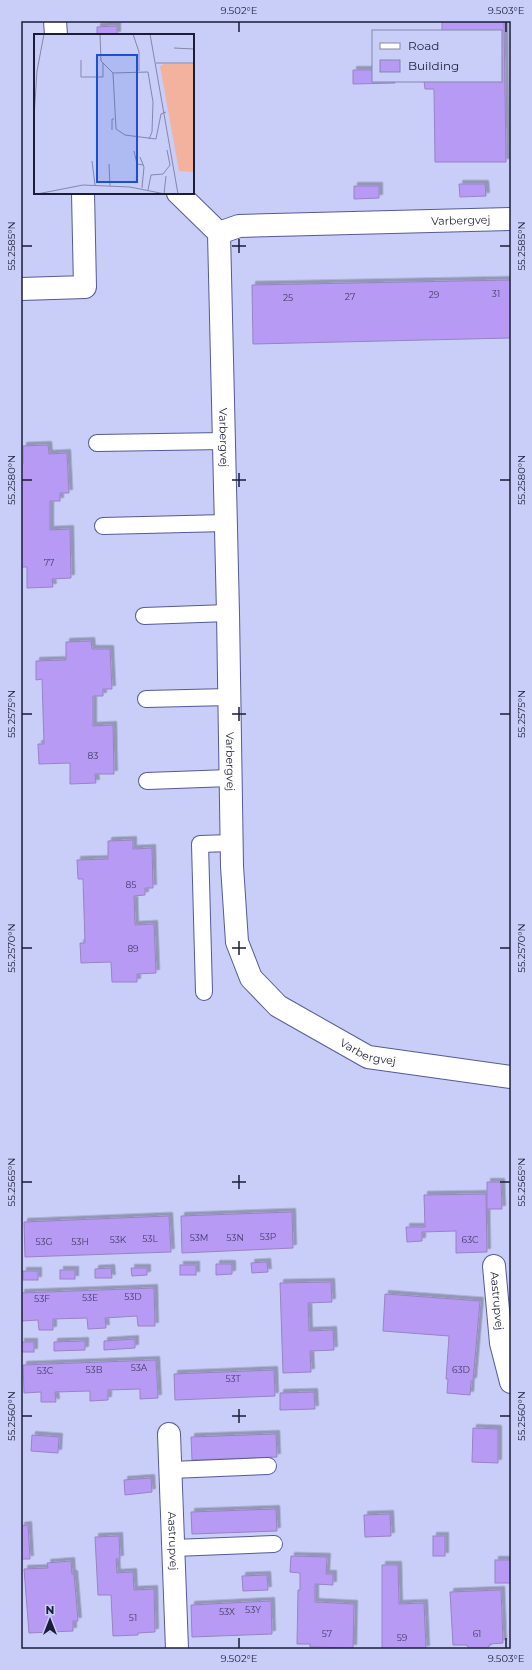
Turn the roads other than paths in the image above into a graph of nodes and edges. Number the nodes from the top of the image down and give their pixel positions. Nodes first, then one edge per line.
1 (55, 21) edge
2 (56, 34) edge
3 (83, 194) edge
4 (179, 194) edge
5 (511, 219) edge
6 (219, 233) junction
7 (21, 289) edge
8 (224, 441) junction
9 (97, 443) dead end
10 (226, 523) junction
11 (103, 526) dead end
12 (228, 613) junction
13 (144, 616) dead end
14 (229, 697) junction
15 (146, 699) dead end
16 (230, 778) junction
17 (147, 781) dead end
18 (231, 844) junction
19 (204, 992) dead end
20 (511, 1077) edge
21 (494, 1266) dead end
22 (511, 1382) edge
23 (169, 1434) dead end
24 (268, 1466) dead end
25 (171, 1470) junction
26 (274, 1544) dead end
27 (174, 1548) junction
28 (177, 1649) edge

1 - 2 street
3 - 7 street
4 - 6 street
5 - 6 street, Varbergvej
6 - 8 street, Varbergvej
8 - 9 lane
8 - 10 street, Varbergvej
10 - 11 lane
10 - 12 street, Varbergvej
12 - 13 lane
12 - 14 street, Varbergvej
14 - 15 lane
14 - 16 street, Varbergvej
16 - 17 lane
16 - 18 street, Varbergvej
18 - 19 lane
18 - 20 street, Varbergvej
21 - 22 street, Aastrupvej
23 - 25 street, Aastrupvej
24 - 25 lane
25 - 27 street, Aastrupvej
26 - 27 lane
27 - 28 street, Aastrupvej

